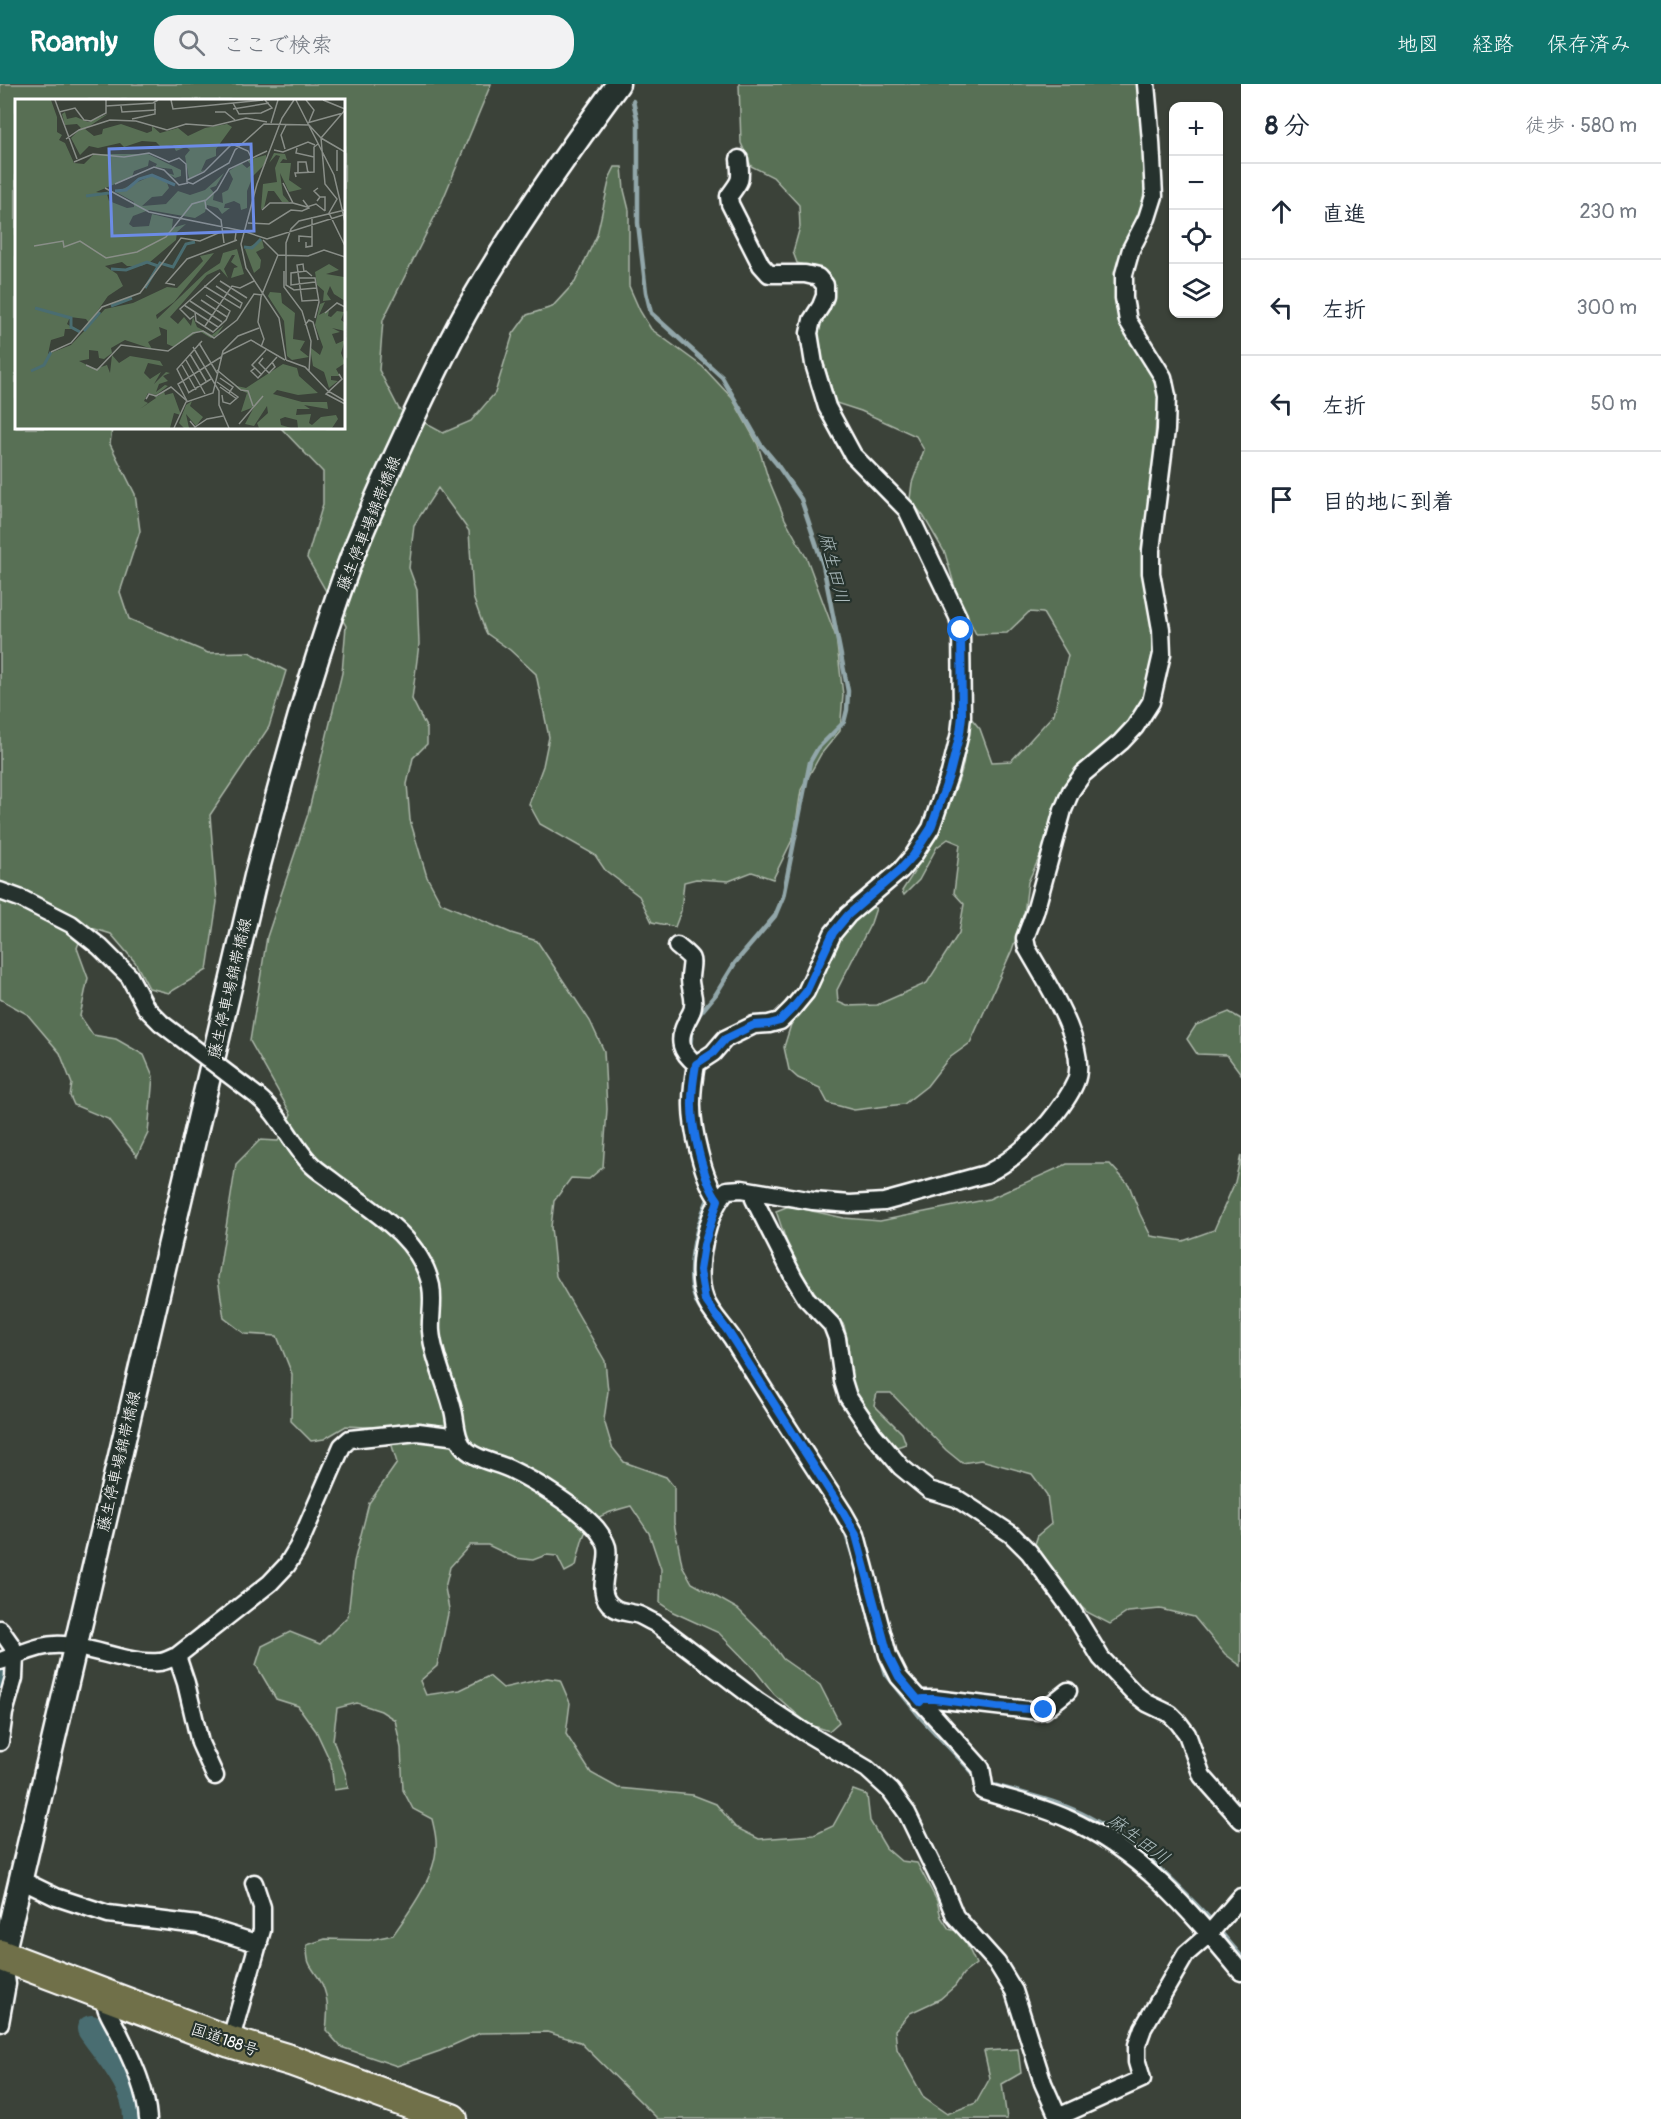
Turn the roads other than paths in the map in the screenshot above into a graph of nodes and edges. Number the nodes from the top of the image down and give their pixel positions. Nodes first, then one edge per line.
1 (618, 84) edge
2 (1146, 84) edge
3 (739, 159) dead end
4 (0, 891) edge
5 (677, 946) dead end
6 (696, 1064) junction
7 (754, 1192) junction
8 (718, 1200) junction
9 (458, 1437) junction
10 (0, 1629) edge
11 (74, 1647) junction
12 (177, 1656) junction
13 (7, 1659) edge
14 (1068, 1690) dead end
15 (920, 1702) junction
16 (0, 1742) edge
17 (216, 1776) dead end
18 (1241, 1820) edge
19 (21, 1880) junction
20 (254, 1883) dead end
21 (1241, 1897) edge
22 (1209, 1934) junction
23 (259, 1944) junction
24 (2, 1955) edge
25 (1241, 1972) edge
26 (103, 1994) junction
27 (0, 2023) edge
28 (230, 2042) junction
29 (1059, 2118) edge
30 (148, 2119) edge
31 (452, 2119) edge

1 - 11 main road, 藤生停車場錦帯橋線
2 - 7 street
3 - 6 street
4 - 9 street, bridge
5 - 6 street
6 - 8 street
7 - 8 street
7 - 18 street
8 - 15 street
9 - 12 street
9 - 29 street
10 - 13 street
11 - 12 street
11 - 13 street
11 - 19 main road, 藤生停車場錦帯橋線
12 - 17 street
13 - 16 street
14 - 15 street
15 - 22 street
19 - 23 street
19 - 24 main road, 藤生停車場錦帯橋線
20 - 23 street
21 - 22 street
22 - 25 street
22 - 29 street
23 - 28 street
24 - 26 highway, 国道188号
24 - 27 street
26 - 28 highway, 国道188号
26 - 30 street
28 - 31 highway, 国道188号

